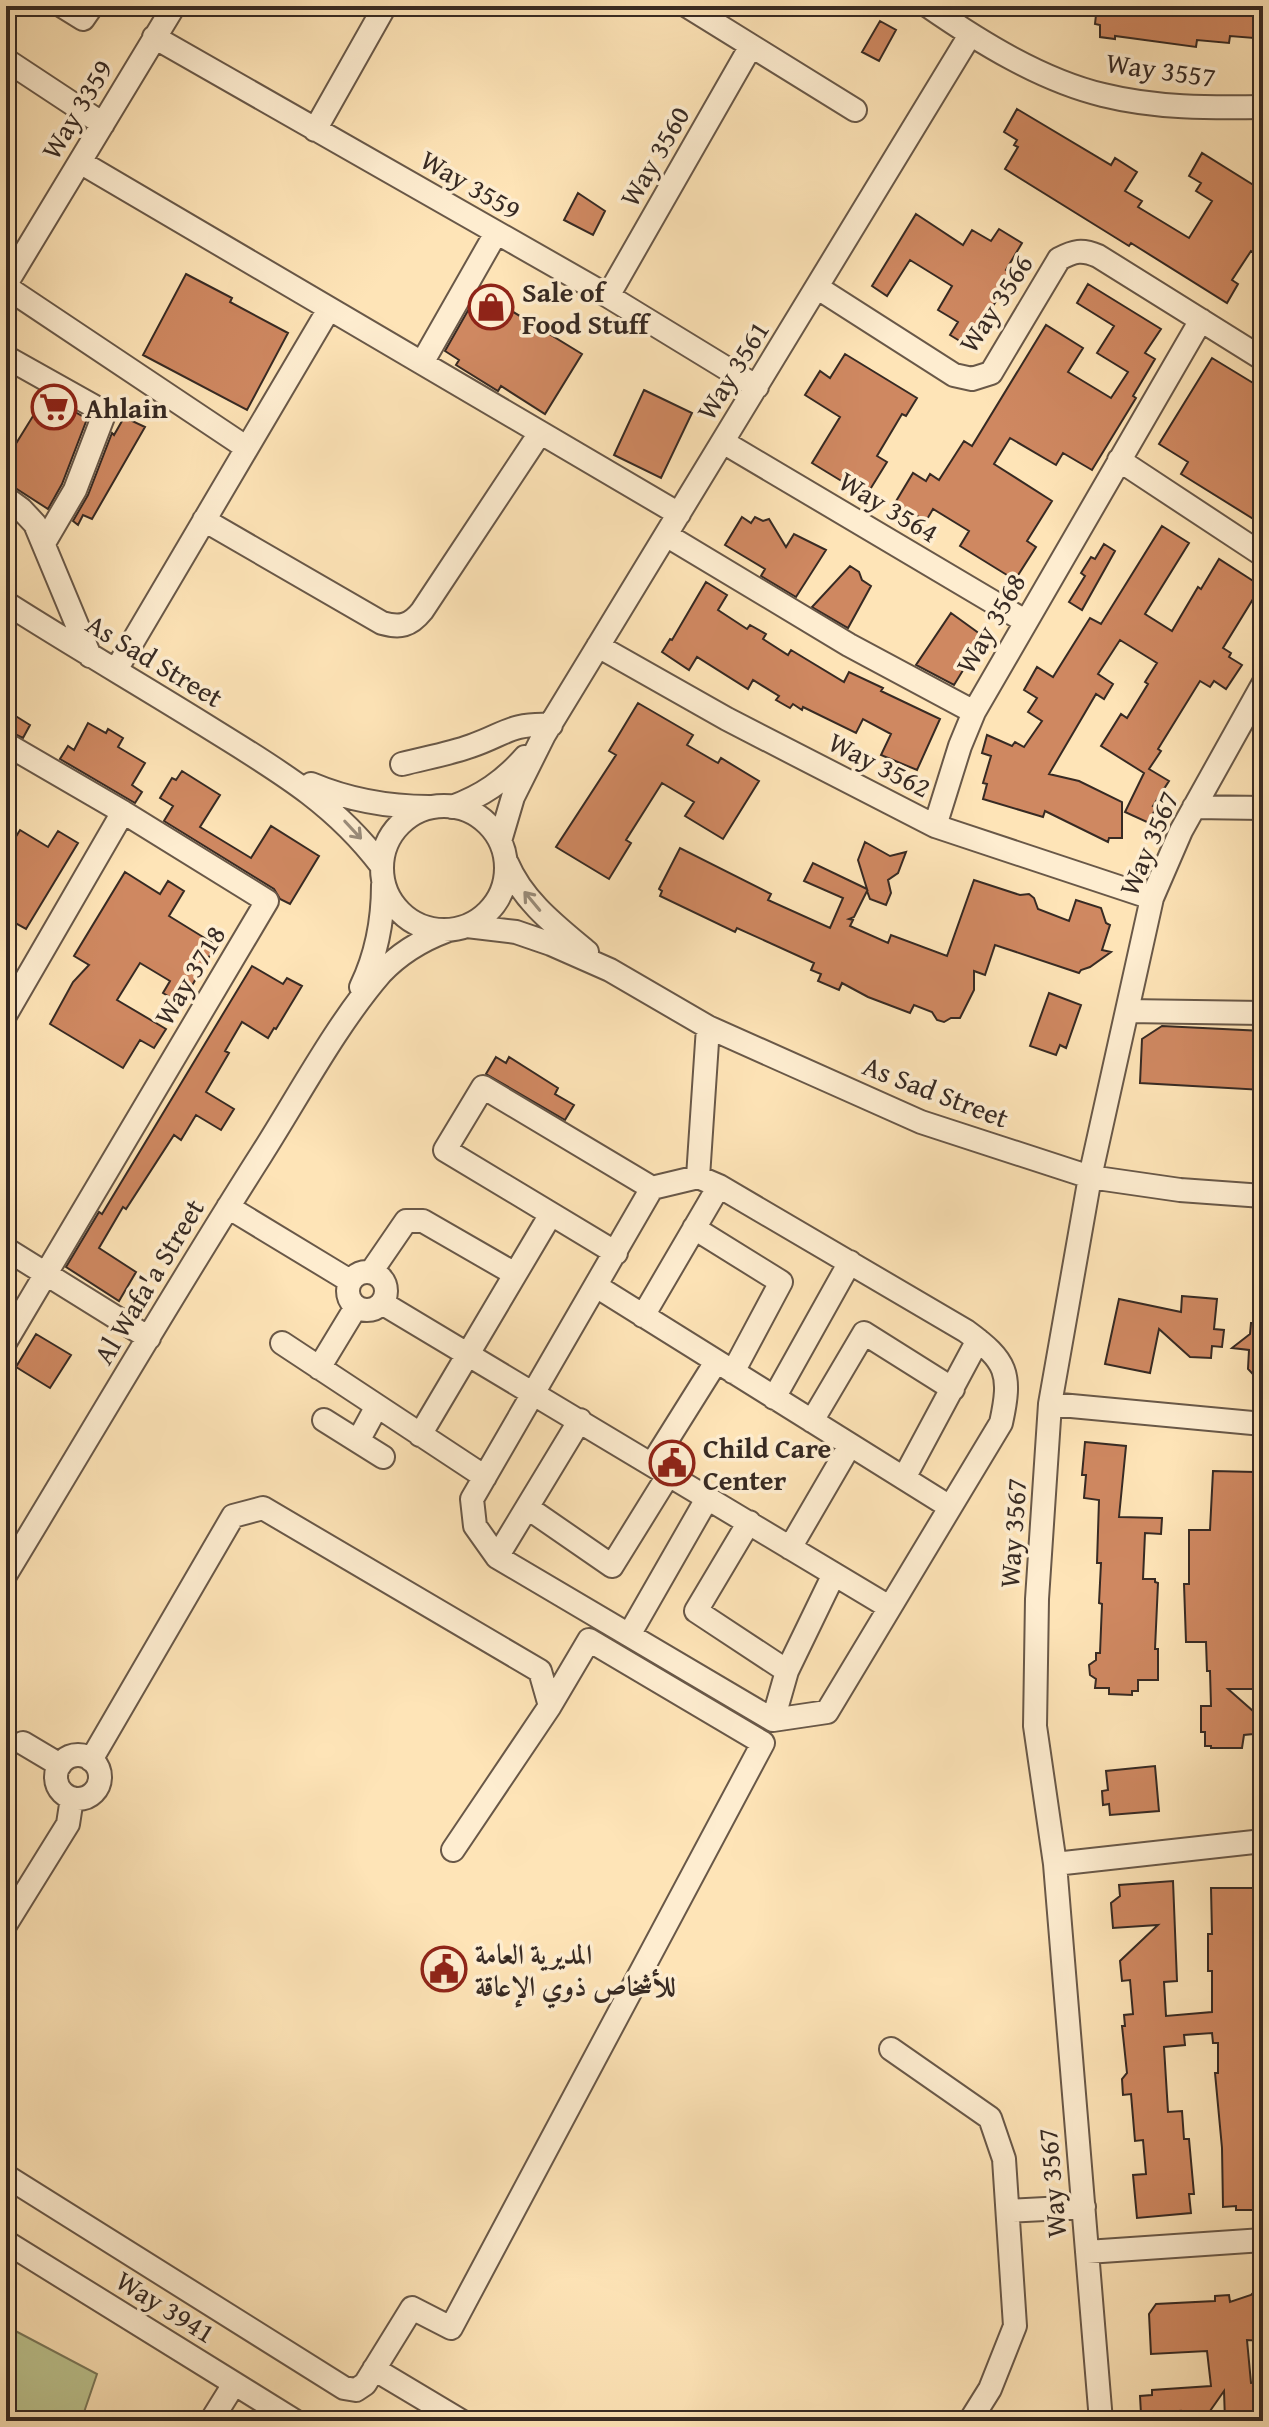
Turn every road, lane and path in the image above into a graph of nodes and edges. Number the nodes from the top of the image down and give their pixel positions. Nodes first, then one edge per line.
1 (62, 6) edge
2 (92, 6) edge
3 (174, 6) edge
4 (385, 6) edge
5 (687, 6) edge
6 (928, 6) edge
7 (970, 35) junction
8 (154, 37) junction
9 (751, 46) junction
10 (6, 60) edge
11 (1263, 107) edge
12 (855, 110) dead end
13 (103, 124) junction
14 (315, 130) junction
15 (80, 162) junction
16 (496, 233) junction
17 (6, 286) edge
18 (818, 288) junction
19 (608, 296) junction
20 (329, 309) junction
21 (1201, 320) junction
22 (6, 357) edge
23 (1263, 359) edge
24 (6, 363) edge
25 (422, 363) junction
26 (6, 381) edge
27 (757, 387) junction
28 (540, 433) junction
29 (723, 442) junction
30 (247, 448) junction
31 (1119, 460) junction
32 (6, 498) edge
33 (679, 514) junction
34 (204, 520) junction
35 (666, 535) junction
36 (44, 543) junction
37 (1263, 555) edge
38 (6, 603) edge
39 (1025, 621) junction
40 (598, 646) junction
41 (90, 656) junction
42 (116, 670) junction
43 (1263, 684) edge
44 (974, 712) junction
45 (548, 730) junction
46 (6, 744) edge
47 (402, 764) dead end
48 (273, 768) junction
49 (442, 807) junction
50 (1194, 807) junction
51 (1263, 808) edge
52 (123, 812) junction
53 (935, 826) junction
54 (503, 851) junction
55 (382, 875) junction
56 (1152, 898) junction
57 (456, 928) junction
58 (610, 970) junction
59 (1127, 1011) junction
60 (1263, 1013) edge
61 (6, 1014) edge
62 (346, 1021) junction
63 (708, 1027) junction
64 (698, 1177) junction
65 (1090, 1177) junction
66 (719, 1186) junction
67 (652, 1188) junction
68 (1263, 1196) edge
69 (228, 1207) junction
70 (551, 1214) junction
71 (694, 1228) junction
72 (6, 1249) edge
73 (616, 1253) junction
74 (850, 1262) junction
75 (371, 1272) junction
76 (515, 1274) junction
77 (46, 1275) junction
78 (350, 1281) junction
79 (596, 1286) junction
80 (382, 1303) junction
81 (356, 1307) junction
82 (643, 1316) junction
83 (149, 1338) junction
84 (978, 1340) junction
85 (6, 1341) edge
86 (282, 1343) dead end
87 (468, 1352) junction
88 (724, 1367) junction
89 (319, 1368) junction
90 (953, 1389) junction
91 (533, 1392) junction
92 (774, 1398) junction
93 (1050, 1404) junction
94 (377, 1406) junction
95 (324, 1420) dead end
96 (580, 1420) junction
97 (812, 1421) junction
98 (1263, 1424) edge
99 (420, 1435) junction
100 (358, 1441) junction
101 (850, 1445) junction
102 (383, 1457) dead end
103 (661, 1469) junction
104 (485, 1477) junction
105 (904, 1478) junction
106 (708, 1497) junction
107 (950, 1507) junction
108 (528, 1508) junction
109 (749, 1522) junction
110 (790, 1548) junction
111 (497, 1557) junction
112 (6, 1574) edge
113 (834, 1574) junction
114 (889, 1607) junction
115 (629, 1635) junction
116 (787, 1671) junction
117 (550, 1706) junction
118 (773, 1720) junction
119 (23, 1743) dead end
120 (91, 1760) junction
121 (60, 1765) junction
122 (72, 1798) junction
123 (1263, 1841) edge
124 (453, 1850) dead end
125 (1055, 1864) junction
126 (6, 1924) edge
127 (891, 2049) dead end
128 (6, 2176) edge
129 (1084, 2207) junction
130 (1008, 2211) junction
131 (1263, 2240) edge
132 (6, 2242) edge
133 (1087, 2252) junction
134 (374, 2369) junction
135 (234, 2384) junction
136 (211, 2421) edge
137 (295, 2421) edge
138 (461, 2421) edge
139 (970, 2421) edge
140 (1101, 2421) edge

1 - 2 street
3 - 8 street, Way 3359
4 - 14 street
5 - 9 street
6 - 7 street, Way 3557
7 - 11 street, Way 3557
7 - 18 street, Way 3561
8 - 13 street, Way 3359
8 - 14 street, Way 3559
9 - 12 street
9 - 19 street, Way 3560
10 - 13 street
13 - 15 street, Way 3359
14 - 16 street, Way 3559
15 - 17 street, Way 3359
15 - 20 street
16 - 19 street, Way 3559
16 - 25 street
17 - 30 street
18 - 21 street, Way 3566
18 - 27 street, Way 3561
19 - 27 street, Way 3559
20 - 25 street
20 - 30 street
21 - 23 street, Way 3566
21 - 31 street, Way 3568
22 - 36 street
24 - 26 street
25 - 28 street
27 - 29 street, Way 3561
28 - 33 street
28 - 34 street
29 - 33 street, Way 3561
29 - 39 street, Way 3564
30 - 34 street
31 - 37 street
31 - 39 street, Way 3568
32 - 36 street
33 - 35 street, Way 3561
34 - 42 street
35 - 40 street, Way 3561
35 - 44 street
36 - 41 street
38 - 41 street, As Sad Street
39 - 44 street, Way 3568
40 - 45 street, Way 3561
40 - 53 street, Way 3562
41 - 42 street, As Sad Street
42 - 48 street, As Sad Street
43 - 50 street, Way 3567
44 - 53 street, Way 3568
45 - 47 street
45 - 49 street, Way 3561
45 - 54 street, Way 3561
46 - 52 street, Way 3718
48 - 49 street, As Sad Street
48 -> 55 street, As Sad Street
49 - 54 street
49 - 55 street
50 - 51 street
50 - 56 street, Way 3567
52 - 61 street
52 - 77 street, Way 3718
53 - 56 street, Way 3562
54 - 57 street
58 -> 54 street, As Sad Street
55 - 57 street
55 - 62 street, Al Wafa'a Street
56 - 59 street, Way 3567
57 - 58 street, As Sad Street
57 - 62 street, Al Wafa'a Street
58 - 63 street, As Sad Street
59 - 60 street
59 - 65 street, Way 3567
62 - 69 street, Al Wafa'a Street
63 - 64 street
63 - 65 street, As Sad Street
64 - 66 street
64 - 67 street
65 - 68 street, As Sad Street
65 - 93 street, Way 3567
66 - 71 street
66 - 74 street
67 - 70 street
67 - 73 street
69 - 78 street
69 - 83 street, Al Wafa'a Street
70 - 73 street
70 - 76 street
71 - 82 street
71 - 88 street
72 - 77 street
73 - 79 street
74 - 84 street
74 - 92 street
75 - 76 street
75 - 78 street
75 - 80 street
76 - 87 street
77 - 83 street
77 - 85 street, Way 3718
78 - 81 street
79 - 82 street
79 - 91 street
80 - 81 street
80 - 87 street
81 - 89 street
82 - 88 street
83 - 112 street, Al Wafa'a Street
84 - 90 street
84 - 107 street
86 - 89 street
87 - 91 street
87 - 99 street
88 - 92 street
88 - 103 street
89 - 94 street
90 - 97 street
90 - 105 street
91 - 96 street
91 - 104 street
92 - 97 street
93 - 98 street
93 - 125 street, Way 3567
94 - 99 street
94 - 100 street
95 - 100 street
96 - 103 street
96 - 108 street
97 - 101 street
99 - 104 street
100 - 102 street
101 - 105 street
101 - 110 street
103 - 106 street
103 - 108 street
104 - 111 street
105 - 107 street
106 - 109 street
106 - 115 street
107 - 114 street
108 - 111 street
109 - 110 street
109 - 116 street
110 - 113 street
111 - 115 street
113 - 114 street
113 - 116 street
114 - 118 street
115 - 118 street
116 - 118 street
117 - 120 street
117 - 124 street
117 - 134 street
119 - 121 street
120 - 121 street
120 - 122 street
121 - 122 street
122 - 126 street
123 - 125 street
125 - 129 street, Way 3567
127 - 130 street
128 - 134 street
129 - 130 street
129 - 133 street, Way 3567
130 - 139 street
131 - 133 street
132 - 135 street, Way 3941
133 - 140 street, Way 3567
134 - 138 street
135 - 136 street
135 - 137 street, Way 3941

